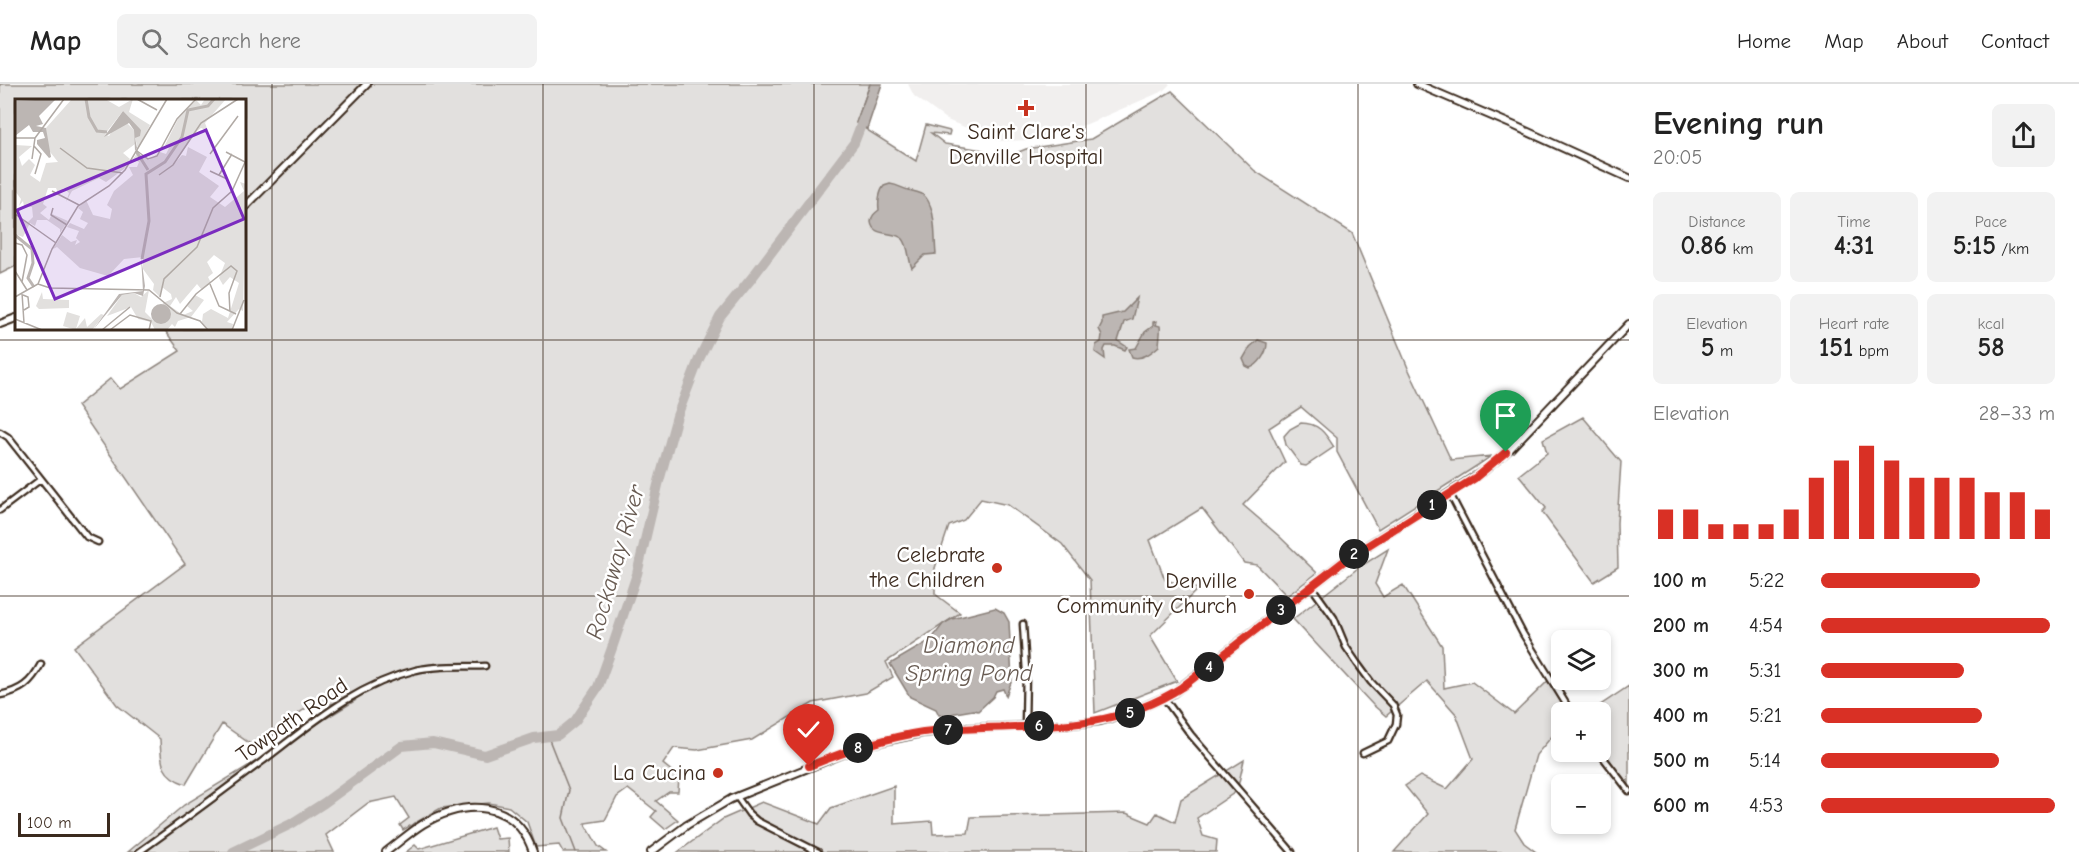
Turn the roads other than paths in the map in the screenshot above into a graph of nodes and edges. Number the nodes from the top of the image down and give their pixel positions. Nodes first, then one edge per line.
1 (367, 84) edge
2 (1417, 84) edge
3 (1629, 178) edge
4 (246, 206) edge
5 (15, 318) edge
6 (0, 324) edge
7 (1629, 324) edge
8 (0, 432) edge
9 (41, 479) junction
10 (1450, 494) junction
11 (0, 510) edge
12 (98, 542) dead end
13 (1311, 586) junction
14 (1023, 624) dead end
15 (41, 664) dead end
16 (485, 666) dead end
17 (0, 695) edge
18 (1164, 698) junction
19 (1565, 702) edge
20 (1025, 726) junction
21 (1363, 753) dead end
22 (1607, 762) edge
23 (1629, 791) edge
24 (737, 797) junction
25 (139, 852) edge
26 (386, 852) edge
27 (533, 852) edge
28 (651, 852) edge
29 (818, 852) edge
30 (1292, 852) edge

1 - 4 street
2 - 3 street
5 - 6 street
7 - 10 street
8 - 9 street
9 - 11 street
9 - 12 street
10 - 13 street
10 - 19 street
13 - 18 street
13 - 21 street
14 - 20 street
15 - 17 street
16 - 25 street, Towpath Road
18 - 20 street
18 - 30 street
20 - 24 street
22 - 23 street
24 - 28 street
24 - 29 street
26 - 27 street

